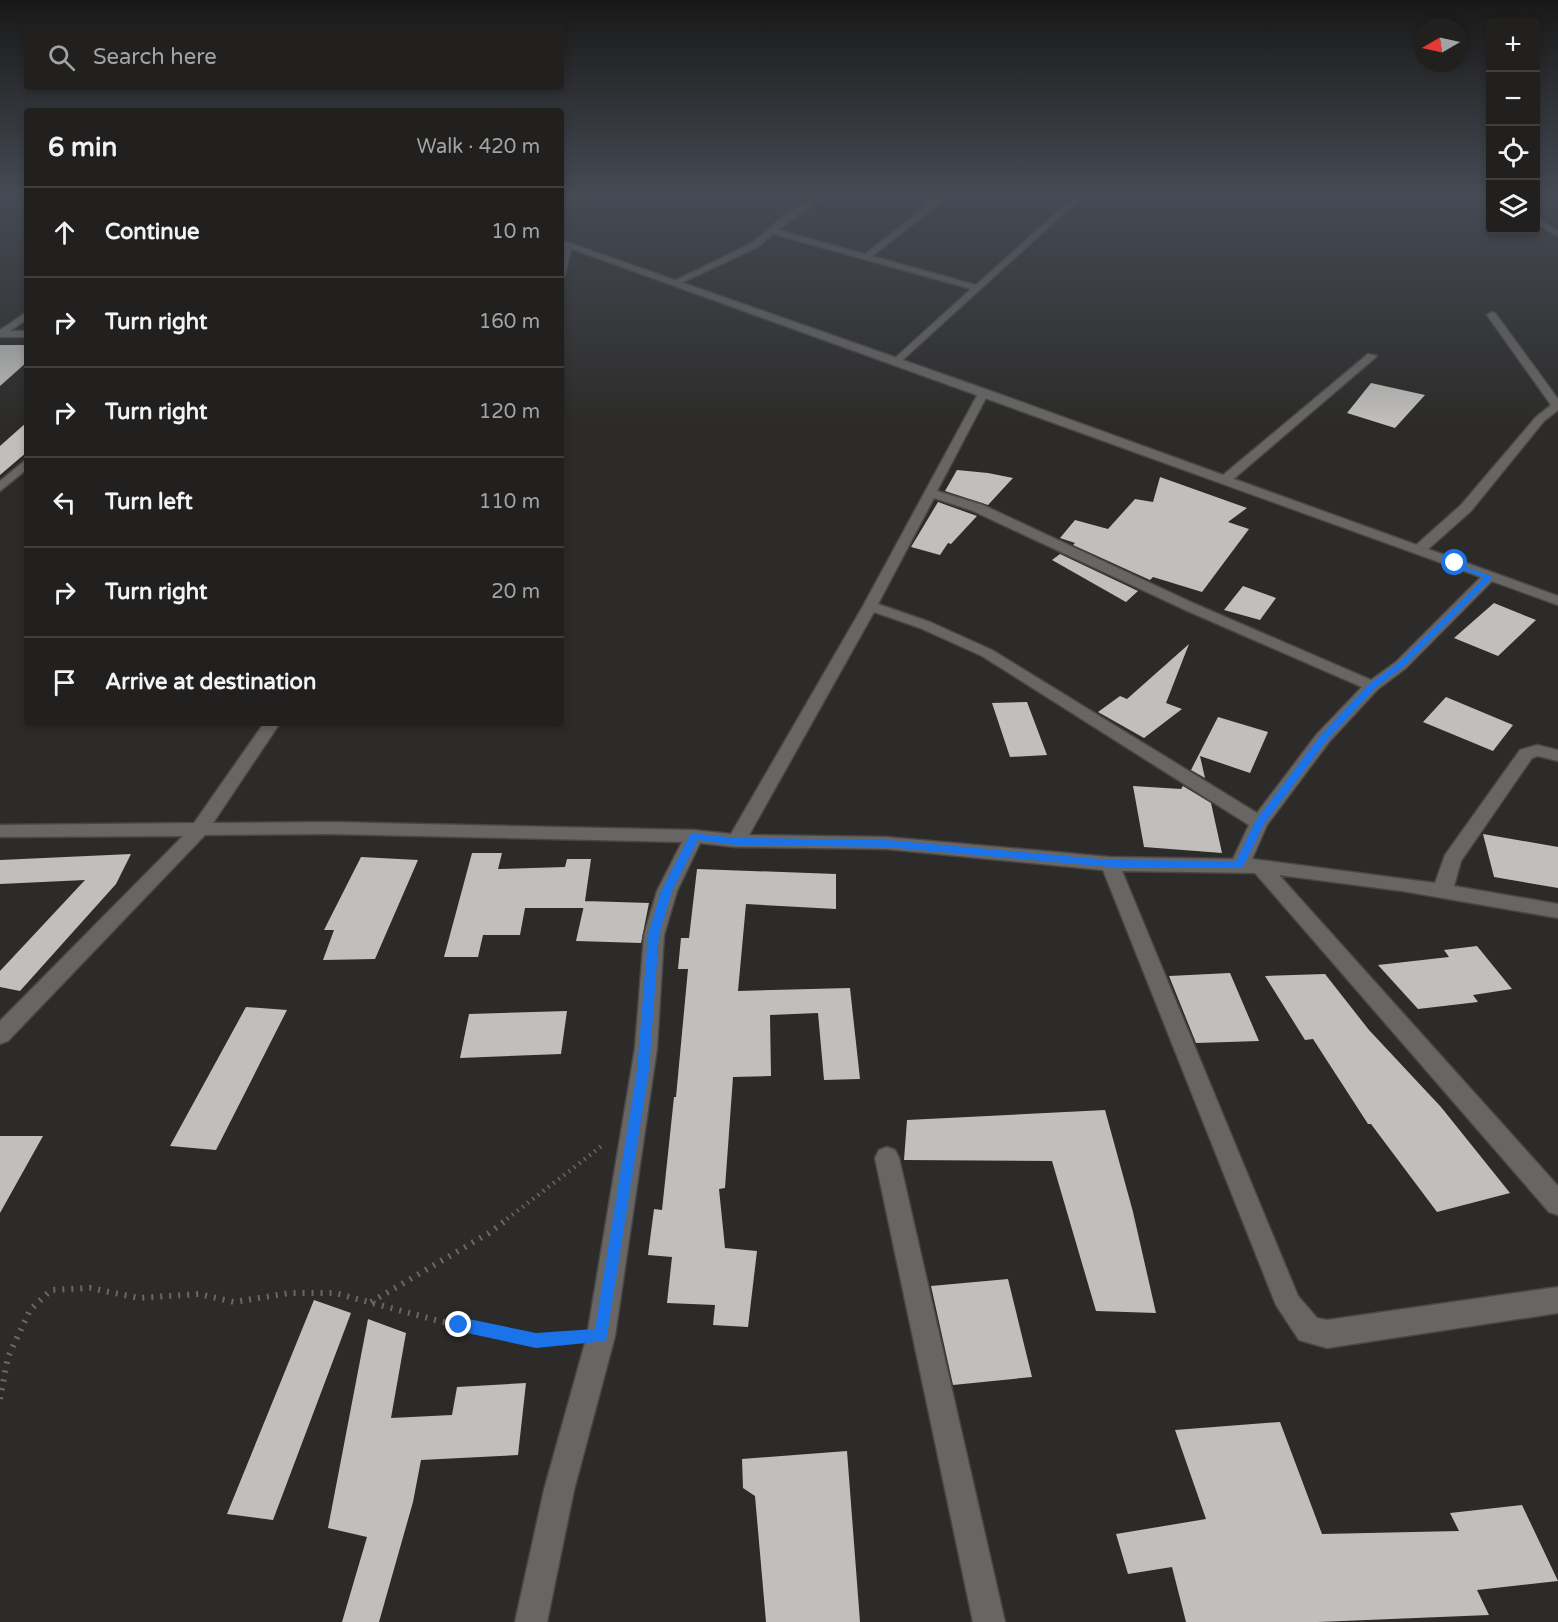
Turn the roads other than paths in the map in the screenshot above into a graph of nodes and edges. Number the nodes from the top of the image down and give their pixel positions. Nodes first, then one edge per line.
1 (646, 272) edge
2 (698, 272) edge
3 (921, 272) edge
4 (996, 272) edge
5 (676, 282) junction
6 (978, 288) junction
7 (1492, 315) dead end
8 (24, 317) edge
9 (0, 334) edge
10 (24, 334) edge
11 (1372, 356) dead end
12 (898, 362) junction
13 (984, 392) junction
14 (1558, 405) edge
15 (24, 467) edge
16 (1226, 479) junction
17 (0, 487) edge
18 (930, 493) junction
19 (1420, 549) junction
20 (1489, 577) junction
21 (1558, 602) edge
22 (870, 606) junction
23 (1372, 686) junction
24 (270, 726) edge
25 (1558, 756) edge
26 (1259, 823) junction
27 (199, 830) junction
28 (0, 831) edge
29 (694, 836) junction
30 (736, 841) junction
31 (1110, 864) junction
32 (1250, 865) junction
33 (1442, 892) junction
34 (1558, 910) edge
35 (0, 1035) edge
36 (887, 1158) dead end
37 (1558, 1204) edge
38 (1558, 1300) edge
39 (531, 1622) edge
40 (989, 1622) edge

1 - 5 street
2 - 5 street
3 - 6 street
4 - 6 street
5 - 12 street
6 - 12 street
7 - 14 street
8 - 9 street
9 - 10 street
11 - 16 street
12 - 13 street
13 - 16 street
13 - 18 street
14 - 19 street
15 - 17 street
16 - 19 street
18 - 22 street
18 - 23 street
19 - 20 street
20 - 21 street
20 - 23 street
22 - 26 street
22 - 30 street
23 - 26 street
24 - 27 street
25 - 33 street
26 - 32 street
27 - 28 street
27 - 29 street
27 - 35 street
29 - 30 street
29 - 39 street
30 - 31 street
31 - 32 street
31 - 38 street
32 - 33 street
32 - 37 street
33 - 34 street
36 - 40 street

